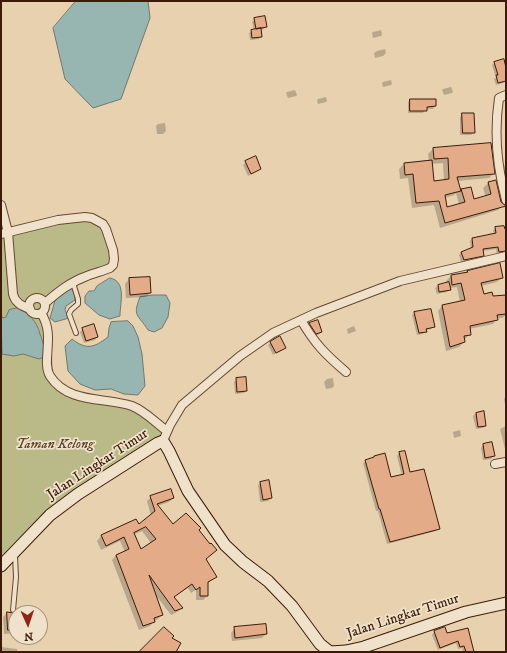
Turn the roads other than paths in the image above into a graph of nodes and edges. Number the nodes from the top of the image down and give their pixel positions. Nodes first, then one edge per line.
1 (506, 95) edge
2 (503, 176) edge
3 (506, 200) edge
4 (1, 205) edge
5 (4, 233) edge
6 (506, 256) edge
7 (72, 282) junction
8 (45, 304) junction
9 (30, 309) junction
10 (42, 313) junction
11 (301, 320) junction
12 (76, 333) dead end
13 (346, 372) dead end
14 (165, 436) junction
15 (506, 462) edge
16 (495, 464) dead end
17 (15, 552) junction
18 (1, 566) edge
19 (506, 603) edge
20 (13, 605) edge
21 (330, 652) edge

1 - 2 street
2 - 3 street
4 - 5 street
5 - 7 street
5 - 9 street
6 - 11 street
7 - 8 street
7 - 12 lane
8 - 9 street
8 - 10 street
9 - 10 street
10 - 14 street
11 - 13 street
11 - 14 street
14 - 17 main road, Jalan Lingkar Timur
14 - 21 main road, Jalan Lingkar Timur
15 - 16 street
17 - 18 main road, Jalan Lingkar Timur
17 - 20 lane
19 - 21 main road, Jalan Lingkar Timur

